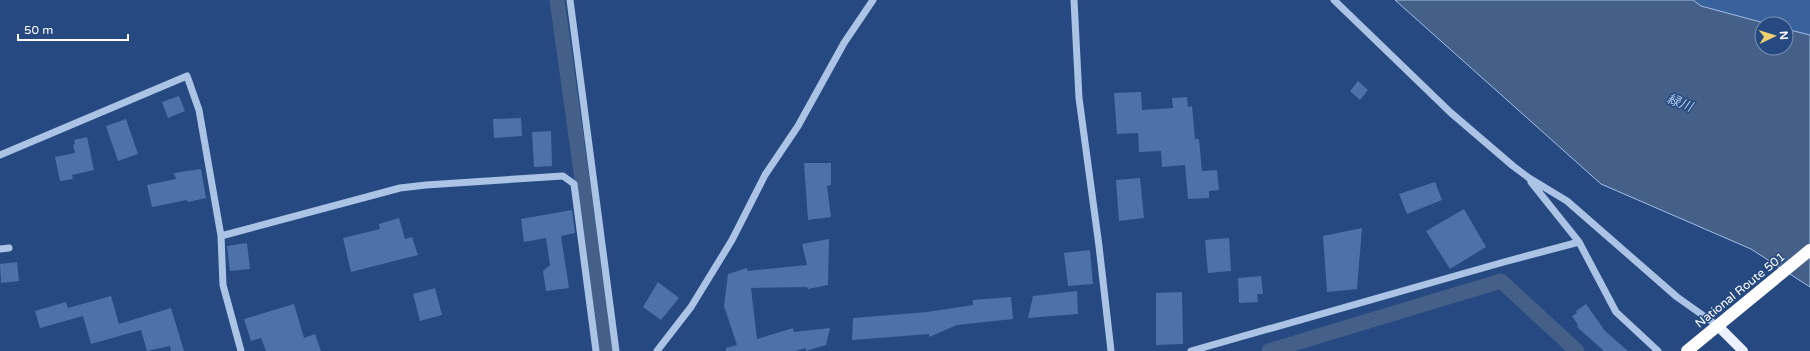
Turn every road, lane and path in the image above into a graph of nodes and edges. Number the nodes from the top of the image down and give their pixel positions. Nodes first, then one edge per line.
1 (570, 0) edge
2 (873, 0) edge
3 (1074, 0) edge
4 (1334, 0) edge
5 (0, 155) edge
6 (1529, 178) junction
7 (220, 236) junction
8 (1579, 242) junction
9 (9, 248) dead end
10 (0, 249) edge
11 (1810, 250) edge
12 (1723, 323) junction
13 (241, 351) edge
14 (596, 351) edge
15 (616, 351) edge
16 (657, 351) edge
17 (1111, 351) edge
18 (1191, 351) edge
19 (1658, 351) edge
20 (1687, 351) edge
21 (1743, 351) edge

1 - 15 street
2 - 16 street
3 - 17 street
4 - 6 street
5 - 7 street
6 - 8 street
6 - 12 street
7 - 13 street
7 - 14 street
8 - 18 street
8 - 19 street
9 - 10 street
11 - 12 highway, National Route 501
12 - 20 highway, National Route 501
12 - 21 main road

